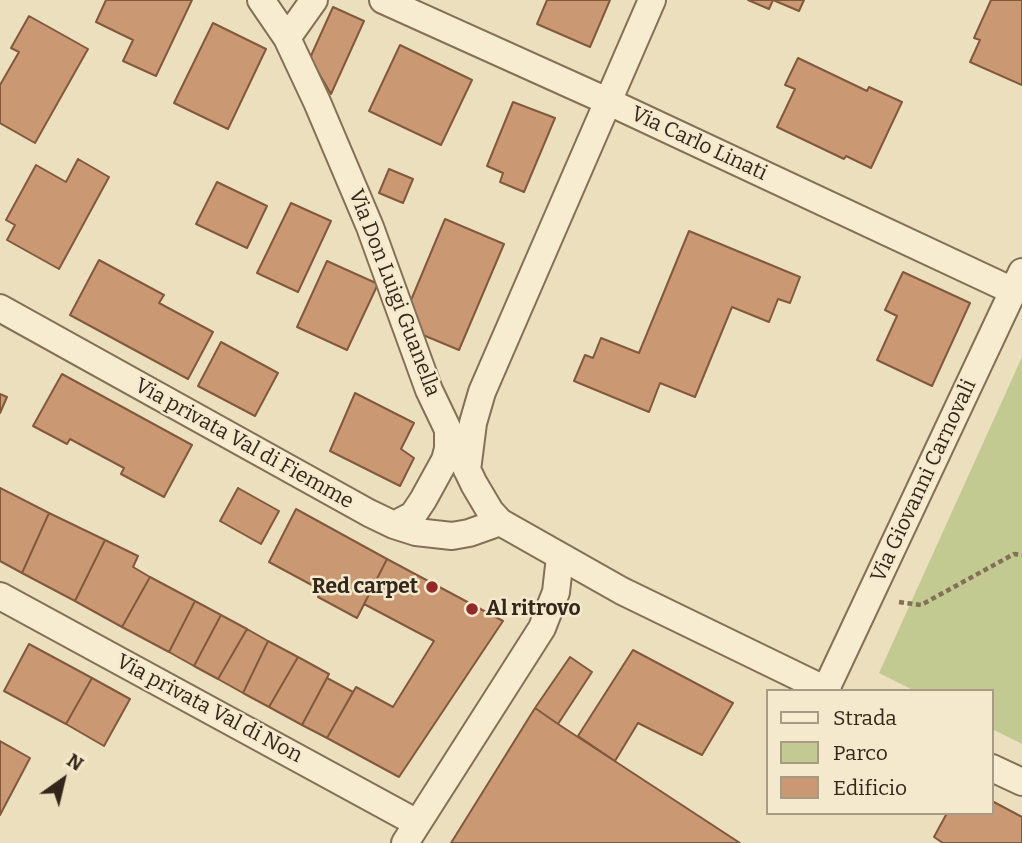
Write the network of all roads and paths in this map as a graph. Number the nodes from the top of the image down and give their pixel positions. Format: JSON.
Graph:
{"nodes":[{"id":1,"x":261,"y":0,"type":"edge"},
{"id":2,"x":314,"y":0,"type":"edge"},
{"id":3,"x":652,"y":0,"type":"edge"},
{"id":4,"x":391,"y":2,"type":"edge"},
{"id":5,"x":288,"y":38,"type":"junction"},
{"id":6,"x":607,"y":101,"type":"junction"},
{"id":7,"x":1017,"y":282,"type":"edge"},
{"id":8,"x":0,"y":308,"type":"edge"},
{"id":9,"x":429,"y":390,"type":"junction"},
{"id":10,"x":482,"y":393,"type":"junction"},
{"id":11,"x":448,"y":432,"type":"junction"},
{"id":12,"x":467,"y":470,"type":"junction"},
{"id":13,"x":499,"y":522,"type":"junction"},
{"id":14,"x":394,"y":524,"type":"junction"},
{"id":15,"x":1022,"y":555,"type":"edge"},
{"id":16,"x":560,"y":557,"type":"junction"},
{"id":17,"x":0,"y":596,"type":"edge"},
{"id":18,"x":898,"y":602,"type":"dead end"},
{"id":19,"x":825,"y":689,"type":"edge"},
{"id":20,"x":827,"y":689,"type":"edge"},
{"id":21,"x":994,"y":769,"type":"edge"},
{"id":22,"x":1022,"y":782,"type":"edge"},
{"id":23,"x":411,"y":833,"type":"edge"}],
"edges":[{"from":1,"to":5,"type":"street","name":"Via Don Luigi Guanella"},
{"from":2,"to":5,"type":"street"},
{"from":3,"to":6,"type":"street"},
{"from":4,"to":6,"type":"street","name":"Via Carlo Linati"},
{"from":5,"to":9,"type":"street","name":"Via Don Luigi Guanella"},
{"from":6,"to":7,"type":"street","name":"Via Carlo Linati"},
{"from":6,"to":10,"type":"street"},
{"from":7,"to":20,"type":"street","name":"Via Giovanni Carnovali"},
{"from":8,"to":14,"type":"street","name":"Via privata Val di Fiemme"},
{"from":9,"to":10,"type":"street"},
{"from":9,"to":11,"type":"street","name":"Via Don Luigi Guanella"},
{"from":10,"to":12,"type":"street"},
{"from":11,"to":12,"type":"street","name":"Via Don Luigi Guanella"},
{"from":11,"to":14,"type":"street"},
{"from":12,"to":13,"type":"street","name":"Via Don Luigi Guanella"},
{"from":13,"to":14,"type":"street","name":"Via privata Val di Fiemme"},
{"from":13,"to":16,"type":"street","name":"Via Don Luigi Guanella"},
{"from":15,"to":18,"type":"path"},
{"from":16,"to":19,"type":"street","name":"Via Don Luigi Guanella"},
{"from":16,"to":23,"type":"street"},
{"from":17,"to":23,"type":"street","name":"Via privata Val di Non"},
{"from":21,"to":22,"type":"street"}]}
